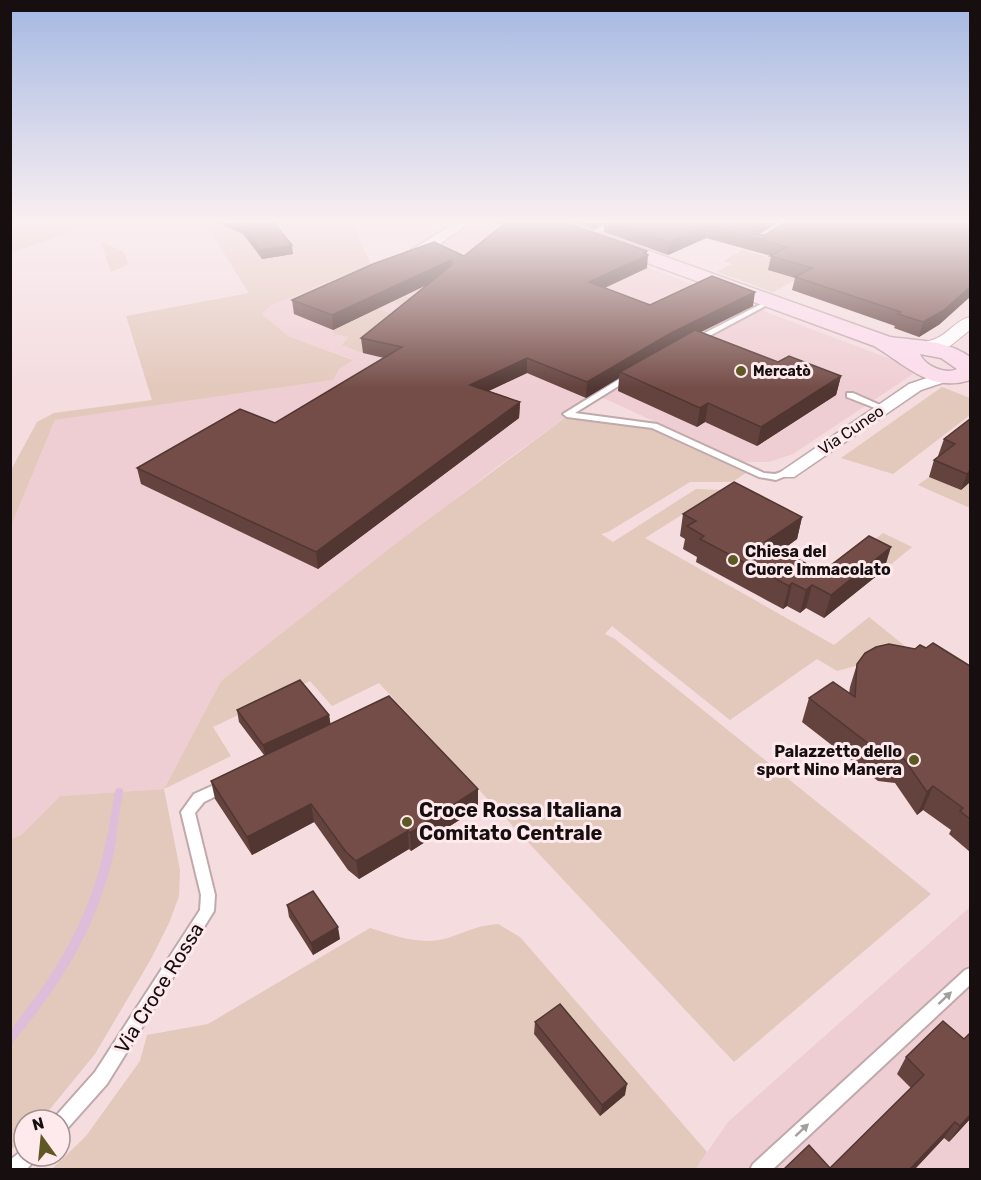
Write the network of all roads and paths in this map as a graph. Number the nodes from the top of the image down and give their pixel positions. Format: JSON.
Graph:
{"nodes":[{"id":1,"x":707,"y":278,"type":"edge"},
{"id":2,"x":771,"y":301,"type":"junction"},
{"id":3,"x":970,"y":322,"type":"edge"},
{"id":4,"x":683,"y":346,"type":"edge"},
{"id":5,"x":918,"y":362,"type":"junction"},
{"id":6,"x":960,"y":365,"type":"edge"},
{"id":7,"x":634,"y":374,"type":"edge"},
{"id":8,"x":849,"y":395,"type":"dead end"},
{"id":9,"x":883,"y":408,"type":"junction"},
{"id":10,"x":788,"y":473,"type":"joint"},
{"id":11,"x":240,"y":778,"type":"edge"},
{"id":12,"x":970,"y":975,"type":"edge"},
{"id":13,"x":72,"y":1111,"type":"edge"},
{"id":14,"x":759,"y":1170,"type":"edge"}],
"edges":[{"from":1,"to":2,"type":"main road"},
{"from":2,"to":4,"type":"lane"},
{"from":2,"to":5,"type":"main road"},
{"from":3,"to":6,"type":"street"},
{"from":5,"to":6,"type":"main road"},
{"from":5,"to":6,"type":"street"},
{"from":5,"to":9,"type":"street","name":"Via Cuneo"},
{"from":7,"to":10,"type":"lane"},
{"from":8,"to":9,"type":"lane"},
{"from":9,"to":10,"type":"street","name":"Via Cuneo"},
{"from":11,"to":13,"type":"lane","name":"Via Croce Rossa"},
{"from":14,"to":12,"type":"lane","one_way":true}]}
